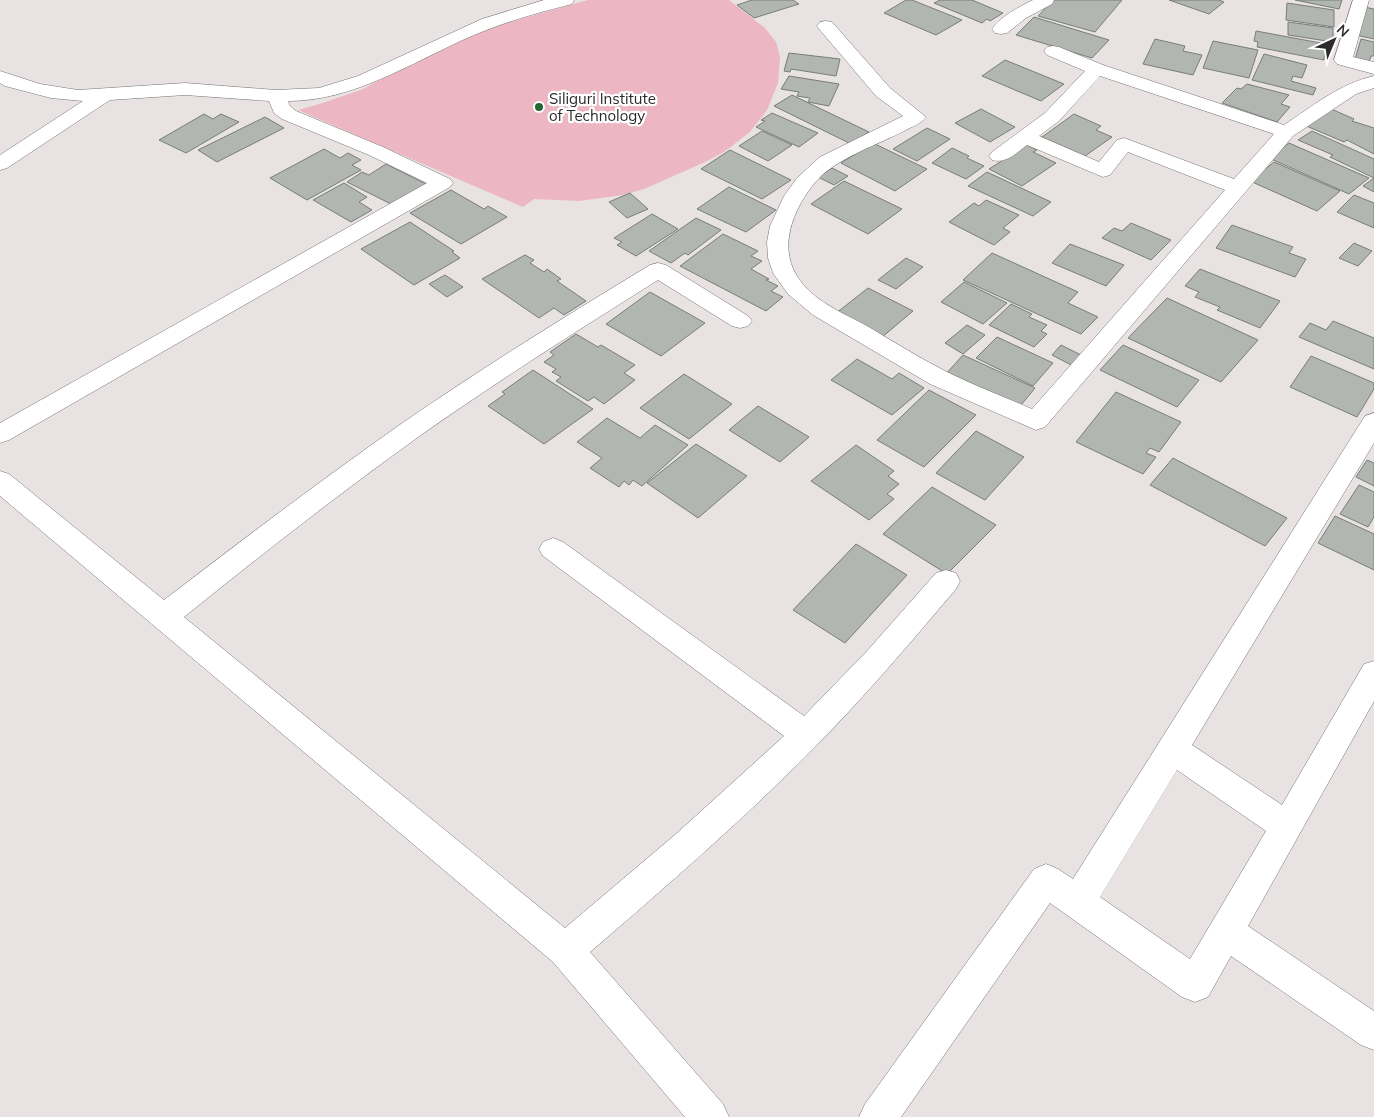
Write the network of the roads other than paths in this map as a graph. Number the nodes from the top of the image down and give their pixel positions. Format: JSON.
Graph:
{"nodes":[{"id":1,"x":566,"y":0,"type":"edge"},
{"id":2,"x":1046,"y":0,"type":"edge"},
{"id":3,"x":1361,"y":0,"type":"edge"},
{"id":4,"x":826,"y":26,"type":"dead end"},
{"id":5,"x":1001,"y":30,"type":"dead end"},
{"id":6,"x":1053,"y":51,"type":"dead end"},
{"id":7,"x":1097,"y":69,"type":"junction"},
{"id":8,"x":1374,"y":69,"type":"edge"},
{"id":9,"x":0,"y":77,"type":"edge"},
{"id":10,"x":1374,"y":82,"type":"edge"},
{"id":11,"x":104,"y":96,"type":"junction"},
{"id":12,"x":277,"y":97,"type":"junction"},
{"id":13,"x":1286,"y":132,"type":"junction"},
{"id":14,"x":1025,"y":137,"type":"junction"},
{"id":15,"x":999,"y":156,"type":"dead end"},
{"id":16,"x":0,"y":164,"type":"edge"},
{"id":17,"x":1238,"y":188,"type":"junction"},
{"id":18,"x":740,"y":322,"type":"dead end"},
{"id":19,"x":1374,"y":422,"type":"edge"},
{"id":20,"x":0,"y":434,"type":"edge"},
{"id":21,"x":0,"y":482,"type":"edge"},
{"id":22,"x":554,"y":549,"type":"dead end"},
{"id":23,"x":946,"y":581,"type":"dead end"},
{"id":24,"x":164,"y":616,"type":"junction"},
{"id":25,"x":1374,"y":673,"type":"edge"},
{"id":26,"x":806,"y":735,"type":"junction"},
{"id":27,"x":1172,"y":749,"type":"junction"},
{"id":28,"x":1287,"y":827,"type":"junction"},
{"id":29,"x":1078,"y":902,"type":"junction"},
{"id":30,"x":1226,"y":932,"type":"junction"},
{"id":31,"x":565,"y":950,"type":"junction"},
{"id":32,"x":1374,"y":1032,"type":"edge"},
{"id":33,"x":710,"y":1117,"type":"edge"},
{"id":34,"x":878,"y":1117,"type":"edge"}],
"edges":[{"from":1,"to":12,"type":"street"},
{"from":2,"to":5,"type":"street"},
{"from":3,"to":8,"type":"street"},
{"from":4,"to":17,"type":"street"},
{"from":6,"to":7,"type":"street"},
{"from":7,"to":13,"type":"street"},
{"from":7,"to":14,"type":"street"},
{"from":9,"to":11,"type":"street"},
{"from":10,"to":13,"type":"street"},
{"from":11,"to":12,"type":"street"},
{"from":11,"to":16,"type":"street"},
{"from":12,"to":20,"type":"street"},
{"from":13,"to":17,"type":"street"},
{"from":14,"to":15,"type":"street"},
{"from":14,"to":17,"type":"street"},
{"from":18,"to":24,"type":"street"},
{"from":19,"to":27,"type":"street"},
{"from":21,"to":24,"type":"street"},
{"from":22,"to":26,"type":"street"},
{"from":23,"to":26,"type":"street"},
{"from":24,"to":31,"type":"street"},
{"from":25,"to":28,"type":"street"},
{"from":26,"to":31,"type":"street"},
{"from":27,"to":28,"type":"street"},
{"from":27,"to":29,"type":"street"},
{"from":28,"to":30,"type":"street"},
{"from":29,"to":30,"type":"street"},
{"from":29,"to":34,"type":"street"},
{"from":30,"to":32,"type":"street"},
{"from":31,"to":33,"type":"street"}]}
